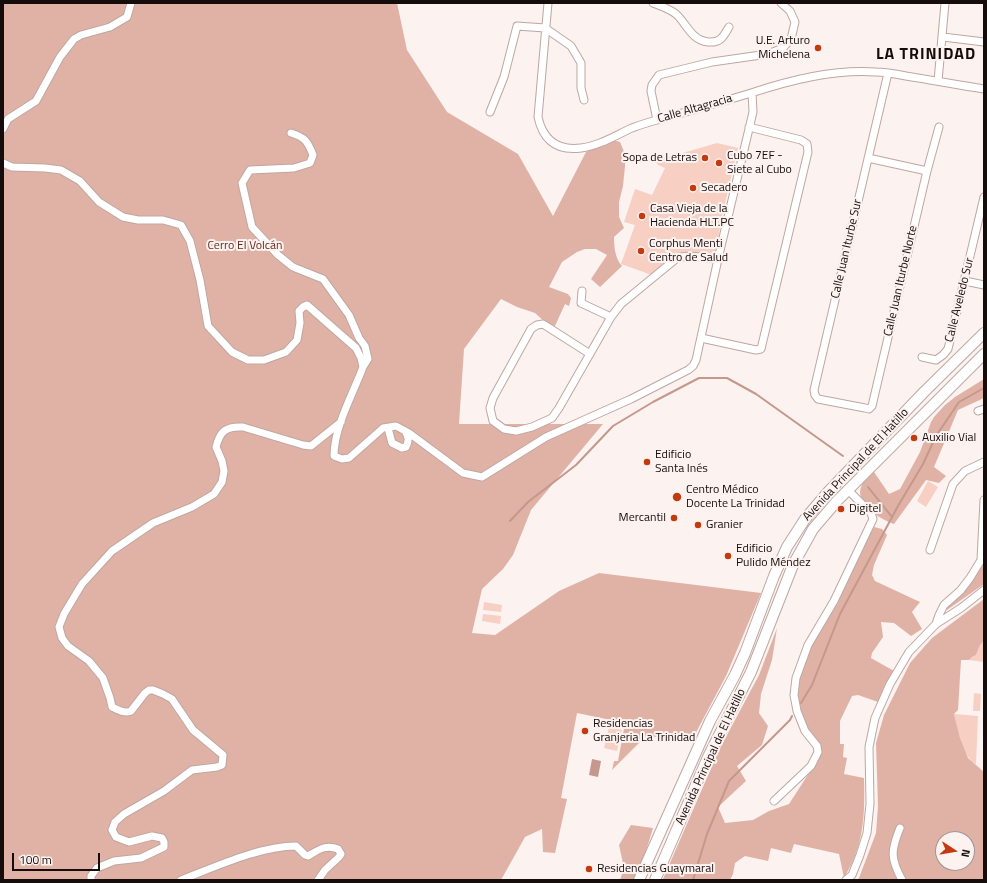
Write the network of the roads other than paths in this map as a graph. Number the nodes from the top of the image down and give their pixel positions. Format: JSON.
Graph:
{"nodes":[{"id":1,"x":131,"y":3,"type":"edge"},
{"id":2,"x":548,"y":3,"type":"edge"},
{"id":3,"x":654,"y":3,"type":"edge"},
{"id":4,"x":781,"y":3,"type":"edge"},
{"id":5,"x":945,"y":3,"type":"edge"},
{"id":6,"x":729,"y":27,"type":"dead end"},
{"id":7,"x":545,"y":28,"type":"junction"},
{"id":8,"x":943,"y":37,"type":"junction"},
{"id":9,"x":984,"y":42,"type":"edge"},
{"id":10,"x":888,"y":73,"type":"junction"},
{"id":11,"x":938,"y":81,"type":"junction"},
{"id":12,"x":984,"y":89,"type":"edge"},
{"id":13,"x":752,"y":93,"type":"junction"},
{"id":14,"x":584,"y":100,"type":"dead end"},
{"id":15,"x":490,"y":112,"type":"dead end"},
{"id":16,"x":657,"y":120,"type":"junction"},
{"id":17,"x":749,"y":127,"type":"junction"},
{"id":18,"x":938,"y":127,"type":"dead end"},
{"id":19,"x":3,"y":129,"type":"edge"},
{"id":20,"x":291,"y":133,"type":"dead end"},
{"id":21,"x":868,"y":158,"type":"junction"},
{"id":22,"x":3,"y":163,"type":"edge"},
{"id":23,"x":927,"y":170,"type":"junction"},
{"id":24,"x":984,"y":197,"type":"edge"},
{"id":25,"x":718,"y":259,"type":"junction"},
{"id":26,"x":964,"y":281,"type":"junction"},
{"id":27,"x":984,"y":285,"type":"edge"},
{"id":28,"x":582,"y":291,"type":"dead end"},
{"id":29,"x":611,"y":317,"type":"junction"},
{"id":30,"x":984,"y":334,"type":"edge"},
{"id":31,"x":701,"y":338,"type":"junction"},
{"id":32,"x":590,"y":354,"type":"junction"},
{"id":33,"x":984,"y":354,"type":"edge"},
{"id":34,"x":922,"y":357,"type":"dead end"},
{"id":35,"x":363,"y":367,"type":"junction"},
{"id":36,"x":845,"y":404,"type":"joint"},
{"id":37,"x":341,"y":422,"type":"junction"},
{"id":38,"x":388,"y":428,"type":"junction"},
{"id":39,"x":405,"y":431,"type":"junction"},
{"id":40,"x":984,"y":462,"type":"edge"},
{"id":41,"x":848,"y":491,"type":"junction"},
{"id":42,"x":984,"y":500,"type":"edge"},
{"id":43,"x":930,"y":550,"type":"dead end"},
{"id":44,"x":984,"y":590,"type":"edge"},
{"id":45,"x":936,"y":624,"type":"junction"},
{"id":46,"x":774,"y":801,"type":"dead end"},
{"id":47,"x":900,"y":828,"type":"dead end"},
{"id":48,"x":91,"y":880,"type":"edge"},
{"id":49,"x":181,"y":880,"type":"edge"},
{"id":50,"x":318,"y":880,"type":"edge"},
{"id":51,"x":639,"y":880,"type":"edge"},
{"id":52,"x":655,"y":880,"type":"edge"},
{"id":53,"x":846,"y":880,"type":"edge"},
{"id":54,"x":902,"y":880,"type":"edge"}],
"edges":[{"from":1,"to":19,"type":"street"},
{"from":2,"to":7,"type":"street","name":"Calle Altagracia"},
{"from":3,"to":6,"type":"street"},
{"from":4,"to":16,"type":"street"},
{"from":5,"to":8,"type":"street"},
{"from":7,"to":14,"type":"street"},
{"from":7,"to":15,"type":"street"},
{"from":7,"to":16,"type":"street","name":"Calle Altagracia"},
{"from":8,"to":9,"type":"street"},
{"from":8,"to":11,"type":"street"},
{"from":10,"to":11,"type":"street","name":"Calle Altagracia"},
{"from":10,"to":13,"type":"street","name":"Calle Altagracia"},
{"from":10,"to":21,"type":"street","name":"Calle Juan Iturbe Sur"},
{"from":11,"to":12,"type":"street","name":"Calle Altagracia"},
{"from":13,"to":16,"type":"street","name":"Calle Altagracia"},
{"from":13,"to":17,"type":"street"},
{"from":17,"to":25,"type":"street"},
{"from":17,"to":31,"type":"street"},
{"from":18,"to":23,"type":"street","name":"Calle Juan Iturbe Norte"},
{"from":20,"to":35,"type":"street"},
{"from":21,"to":23,"type":"street"},
{"from":21,"to":36,"type":"street","name":"Calle Juan Iturbe Sur"},
{"from":22,"to":35,"type":"street"},
{"from":23,"to":36,"type":"street","name":"Calle Juan Iturbe Norte"},
{"from":24,"to":26,"type":"street","name":"Calle Aveledo Sur"},
{"from":25,"to":29,"type":"street"},
{"from":25,"to":31,"type":"street"},
{"from":26,"to":27,"type":"street"},
{"from":26,"to":34,"type":"street","name":"Calle Aveledo Sur"},
{"from":28,"to":29,"type":"street"},
{"from":29,"to":32,"type":"street"},
{"from":30,"to":51,"type":"main road","name":"Avenida Principal de El Hatillo"},
{"from":31,"to":39,"type":"street"},
{"from":32,"to":32,"type":"street"},
{"from":33,"to":41,"type":"main road","name":"Avenida Principal de El Hatillo"},
{"from":35,"to":37,"type":"street"},
{"from":37,"to":38,"type":"street"},
{"from":37,"to":48,"type":"street"},
{"from":38,"to":39,"type":"street"},
{"from":38,"to":39,"type":"street"},
{"from":40,"to":43,"type":"street"},
{"from":41,"to":46,"type":"street"},
{"from":41,"to":52,"type":"main road","name":"Avenida Principal de El Hatillo"},
{"from":42,"to":45,"type":"street"},
{"from":44,"to":45,"type":"street"},
{"from":45,"to":53,"type":"street"},
{"from":47,"to":54,"type":"street"},
{"from":49,"to":50,"type":"street"}]}
